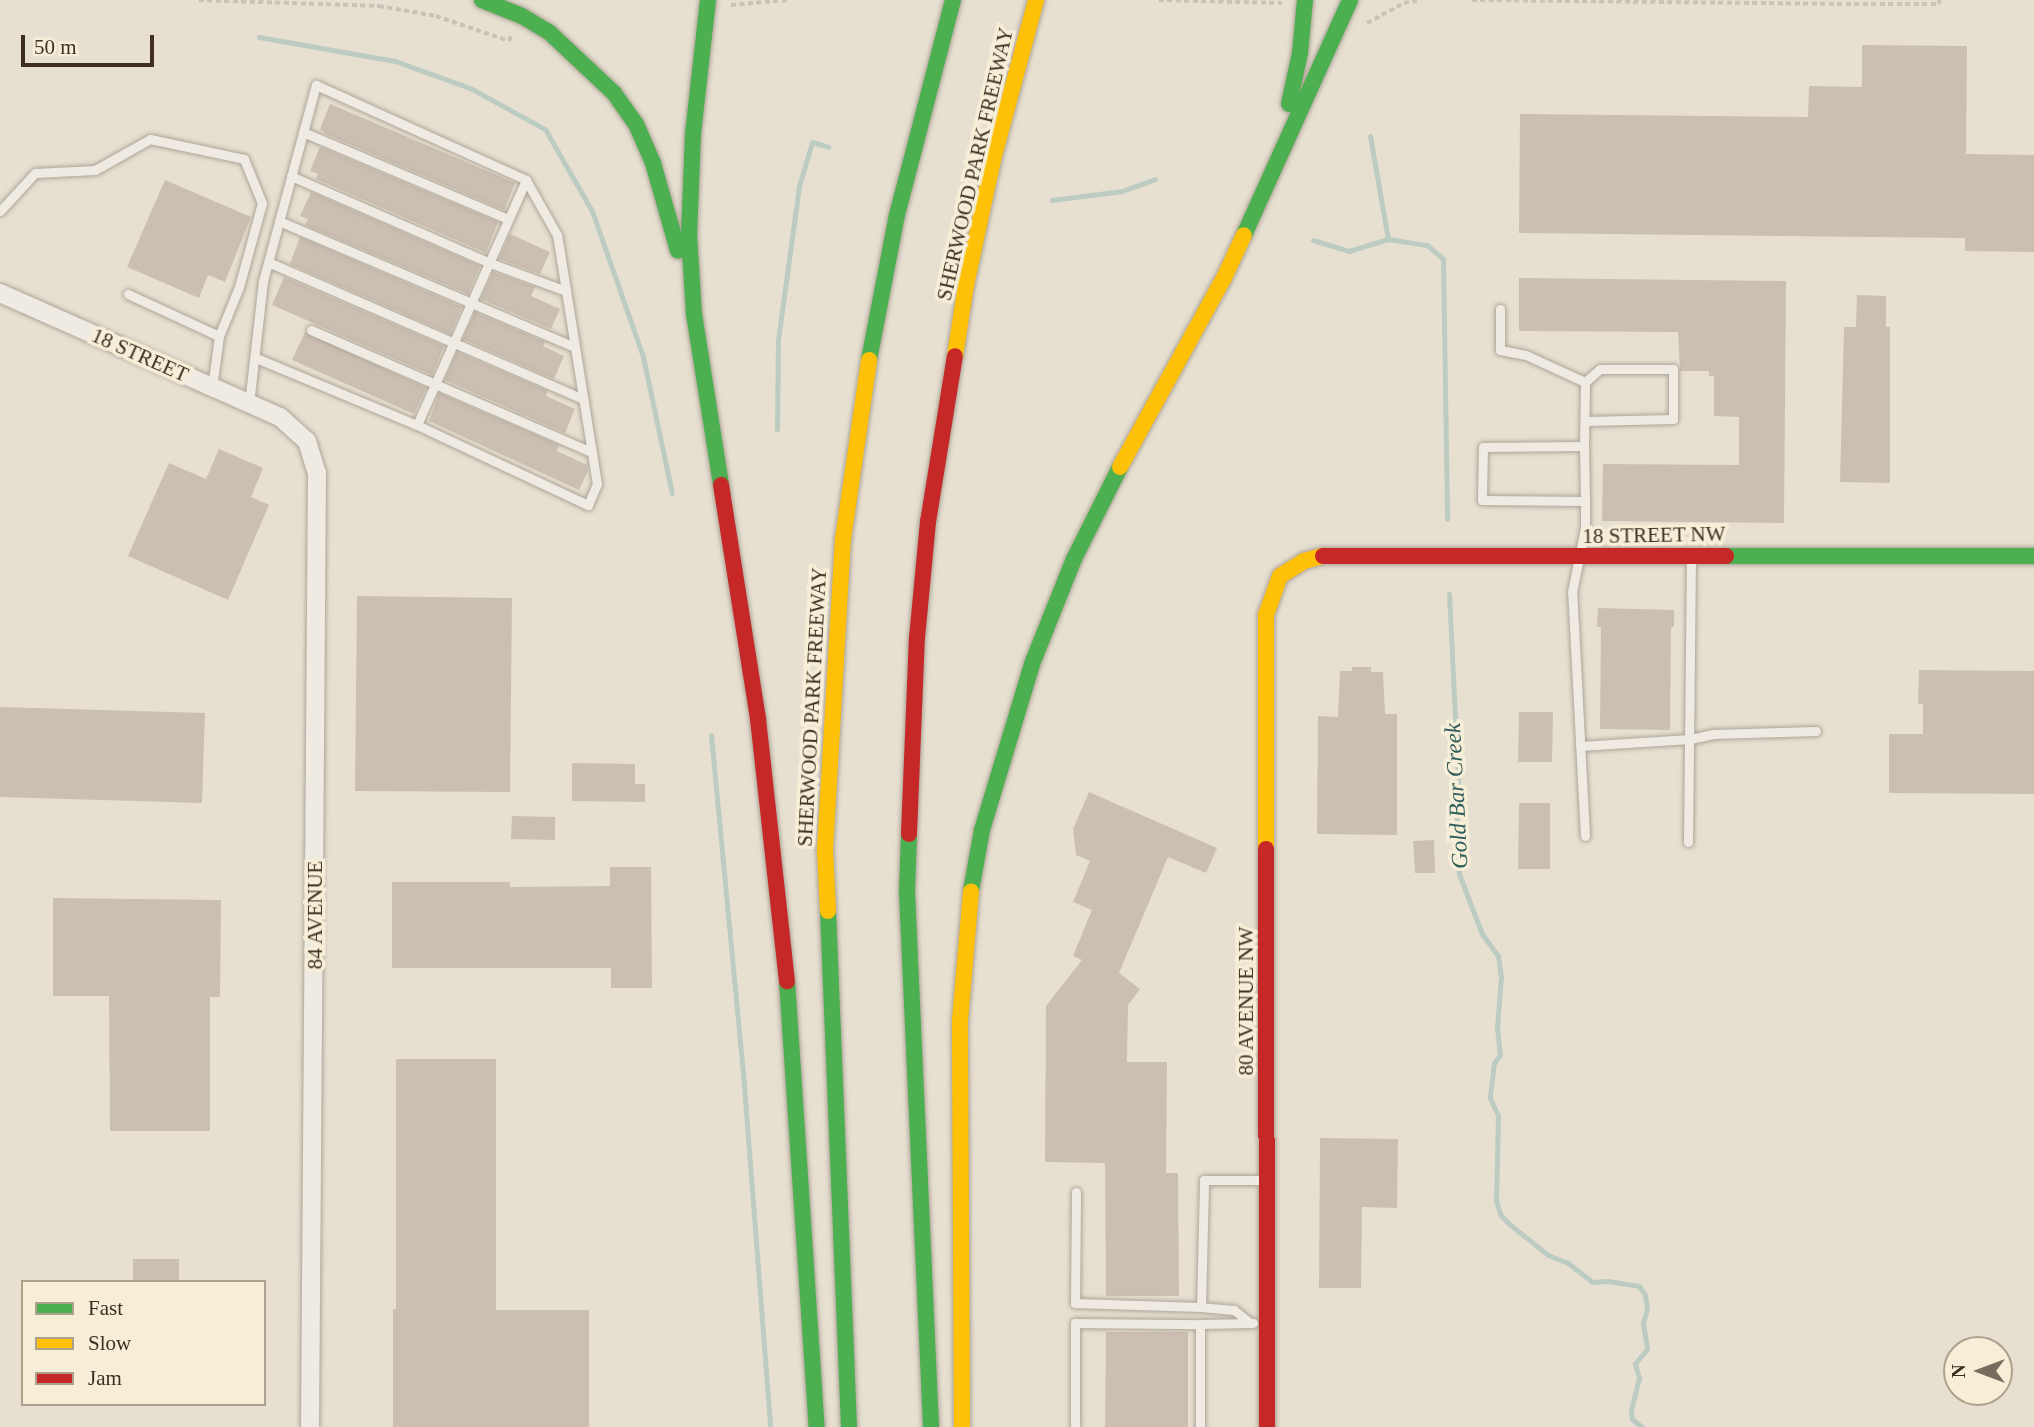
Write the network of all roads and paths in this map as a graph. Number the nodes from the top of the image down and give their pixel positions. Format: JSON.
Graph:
{"nodes":[{"id":1,"x":199,"y":0,"type":"edge"},
{"id":2,"x":482,"y":0,"type":"edge"},
{"id":3,"x":788,"y":0,"type":"edge"},
{"id":4,"x":953,"y":0,"type":"edge"},
{"id":5,"x":1036,"y":0,"type":"edge"},
{"id":6,"x":1305,"y":0,"type":"edge"},
{"id":7,"x":1350,"y":0,"type":"edge"},
{"id":8,"x":1472,"y":0,"type":"edge"},
{"id":9,"x":1939,"y":0,"type":"edge"},
{"id":10,"x":708,"y":1,"type":"edge"},
{"id":11,"x":522,"y":16,"type":"junction"},
{"id":12,"x":303,"y":132,"type":"junction"},
{"id":13,"x":1274,"y":166,"type":"junction"},
{"id":14,"x":291,"y":176,"type":"junction"},
{"id":15,"x":526,"y":180,"type":"junction"},
{"id":16,"x":0,"y":211,"type":"edge"},
{"id":17,"x":508,"y":219,"type":"junction"},
{"id":18,"x":279,"y":221,"type":"junction"},
{"id":19,"x":268,"y":262,"type":"junction"},
{"id":20,"x":490,"y":263,"type":"junction"},
{"id":21,"x":566,"y":291,"type":"junction"},
{"id":22,"x":0,"y":293,"type":"edge"},
{"id":23,"x":128,"y":294,"type":"dead end"},
{"id":24,"x":471,"y":304,"type":"junction"},
{"id":25,"x":1500,"y":309,"type":"dead end"},
{"id":26,"x":694,"y":314,"type":"junction"},
{"id":27,"x":311,"y":330,"type":"dead end"},
{"id":28,"x":219,"y":336,"type":"junction"},
{"id":29,"x":455,"y":342,"type":"junction"},
{"id":30,"x":574,"y":347,"type":"junction"},
{"id":31,"x":256,"y":358,"type":"junction"},
{"id":32,"x":1586,"y":382,"type":"junction"},
{"id":33,"x":436,"y":383,"type":"junction"},
{"id":34,"x":212,"y":387,"type":"junction"},
{"id":35,"x":583,"y":399,"type":"junction"},
{"id":36,"x":249,"y":404,"type":"junction"},
{"id":37,"x":280,"y":418,"type":"joint"},
{"id":38,"x":1585,"y":421,"type":"junction"},
{"id":39,"x":418,"y":425,"type":"junction"},
{"id":40,"x":1584,"y":446,"type":"junction"},
{"id":41,"x":592,"y":452,"type":"junction"},
{"id":42,"x":1586,"y":501,"type":"junction"},
{"id":43,"x":1691,"y":556,"type":"junction"},
{"id":44,"x":2034,"y":556,"type":"edge"},
{"id":45,"x":1578,"y":557,"type":"junction"},
{"id":46,"x":1280,"y":576,"type":"joint"},
{"id":47,"x":1816,"y":732,"type":"dead end"},
{"id":48,"x":1690,"y":738,"type":"junction"},
{"id":49,"x":1580,"y":746,"type":"junction"},
{"id":50,"x":1585,"y":836,"type":"dead end"},
{"id":51,"x":1688,"y":842,"type":"dead end"},
{"id":52,"x":1267,"y":1180,"type":"junction"},
{"id":53,"x":1076,"y":1192,"type":"dead end"},
{"id":54,"x":1201,"y":1307,"type":"junction"},
{"id":55,"x":1250,"y":1323,"type":"junction"},
{"id":56,"x":1200,"y":1324,"type":"junction"},
{"id":57,"x":1267,"y":1324,"type":"junction"},
{"id":58,"x":310,"y":1427,"type":"edge"},
{"id":59,"x":817,"y":1427,"type":"edge"},
{"id":60,"x":849,"y":1427,"type":"edge"},
{"id":61,"x":931,"y":1427,"type":"edge"},
{"id":62,"x":962,"y":1427,"type":"edge"},
{"id":63,"x":1075,"y":1427,"type":"edge"},
{"id":64,"x":1200,"y":1427,"type":"edge"},
{"id":65,"x":1268,"y":1427,"type":"edge"}],
"edges":[{"from":1,"to":11,"type":"path"},
{"from":2,"to":11,"type":"main road"},
{"from":3,"to":10,"type":"path"},
{"from":4,"to":60,"type":"main road","name":"SHERWOOD PARK FREEWAY"},
{"from":5,"to":61,"type":"main road","name":"SHERWOOD PARK FREEWAY"},
{"from":6,"to":13,"type":"main road"},
{"from":7,"to":13,"type":"main road"},
{"from":8,"to":9,"type":"path"},
{"from":10,"to":26,"type":"main road"},
{"from":11,"to":26,"type":"main road"},
{"from":12,"to":14,"type":"lane"},
{"from":12,"to":15,"type":"lane"},
{"from":12,"to":17,"type":"lane"},
{"from":13,"to":62,"type":"main road"},
{"from":14,"to":18,"type":"lane"},
{"from":14,"to":20,"type":"lane"},
{"from":15,"to":17,"type":"lane"},
{"from":15,"to":21,"type":"lane"},
{"from":16,"to":28,"type":"lane"},
{"from":17,"to":20,"type":"lane"},
{"from":18,"to":19,"type":"lane"},
{"from":18,"to":24,"type":"lane"},
{"from":19,"to":29,"type":"lane"},
{"from":19,"to":31,"type":"lane"},
{"from":20,"to":21,"type":"lane"},
{"from":20,"to":24,"type":"lane"},
{"from":21,"to":30,"type":"lane"},
{"from":22,"to":34,"type":"street","name":"18 STREET"},
{"from":23,"to":28,"type":"lane"},
{"from":24,"to":29,"type":"lane"},
{"from":24,"to":30,"type":"lane"},
{"from":25,"to":32,"type":"lane"},
{"from":26,"to":59,"type":"main road"},
{"from":27,"to":33,"type":"lane"},
{"from":28,"to":34,"type":"lane"},
{"from":29,"to":33,"type":"lane"},
{"from":29,"to":35,"type":"lane"},
{"from":30,"to":35,"type":"lane"},
{"from":31,"to":36,"type":"lane"},
{"from":31,"to":39,"type":"lane"},
{"from":32,"to":38,"type":"lane"},
{"from":32,"to":38,"type":"lane"},
{"from":33,"to":39,"type":"lane"},
{"from":33,"to":41,"type":"lane"},
{"from":34,"to":36,"type":"street","name":"18 STREET"},
{"from":35,"to":41,"type":"lane"},
{"from":36,"to":37,"type":"street","name":"18 STREET"},
{"from":37,"to":58,"type":"street","name":"84 AVENUE"},
{"from":38,"to":40,"type":"lane"},
{"from":39,"to":41,"type":"lane"},
{"from":40,"to":42,"type":"lane"},
{"from":40,"to":42,"type":"lane"},
{"from":42,"to":45,"type":"lane"},
{"from":43,"to":44,"type":"main road","name":"18 STREET NW"},
{"from":43,"to":45,"type":"main road","name":"18 STREET NW"},
{"from":43,"to":48,"type":"lane"},
{"from":45,"to":46,"type":"main road","name":"18 STREET NW"},
{"from":45,"to":49,"type":"lane"},
{"from":46,"to":52,"type":"main road","name":"80 AVENUE NW"},
{"from":47,"to":48,"type":"lane"},
{"from":48,"to":49,"type":"lane"},
{"from":48,"to":51,"type":"lane"},
{"from":49,"to":50,"type":"lane"},
{"from":52,"to":54,"type":"lane"},
{"from":52,"to":57,"type":"main road","name":"80 AVENUE NW"},
{"from":53,"to":54,"type":"lane"},
{"from":54,"to":55,"type":"lane"},
{"from":55,"to":56,"type":"lane"},
{"from":55,"to":57,"type":"lane"},
{"from":56,"to":63,"type":"lane"},
{"from":56,"to":64,"type":"lane"},
{"from":57,"to":65,"type":"main road","name":"80 AVENUE NW"}]}
